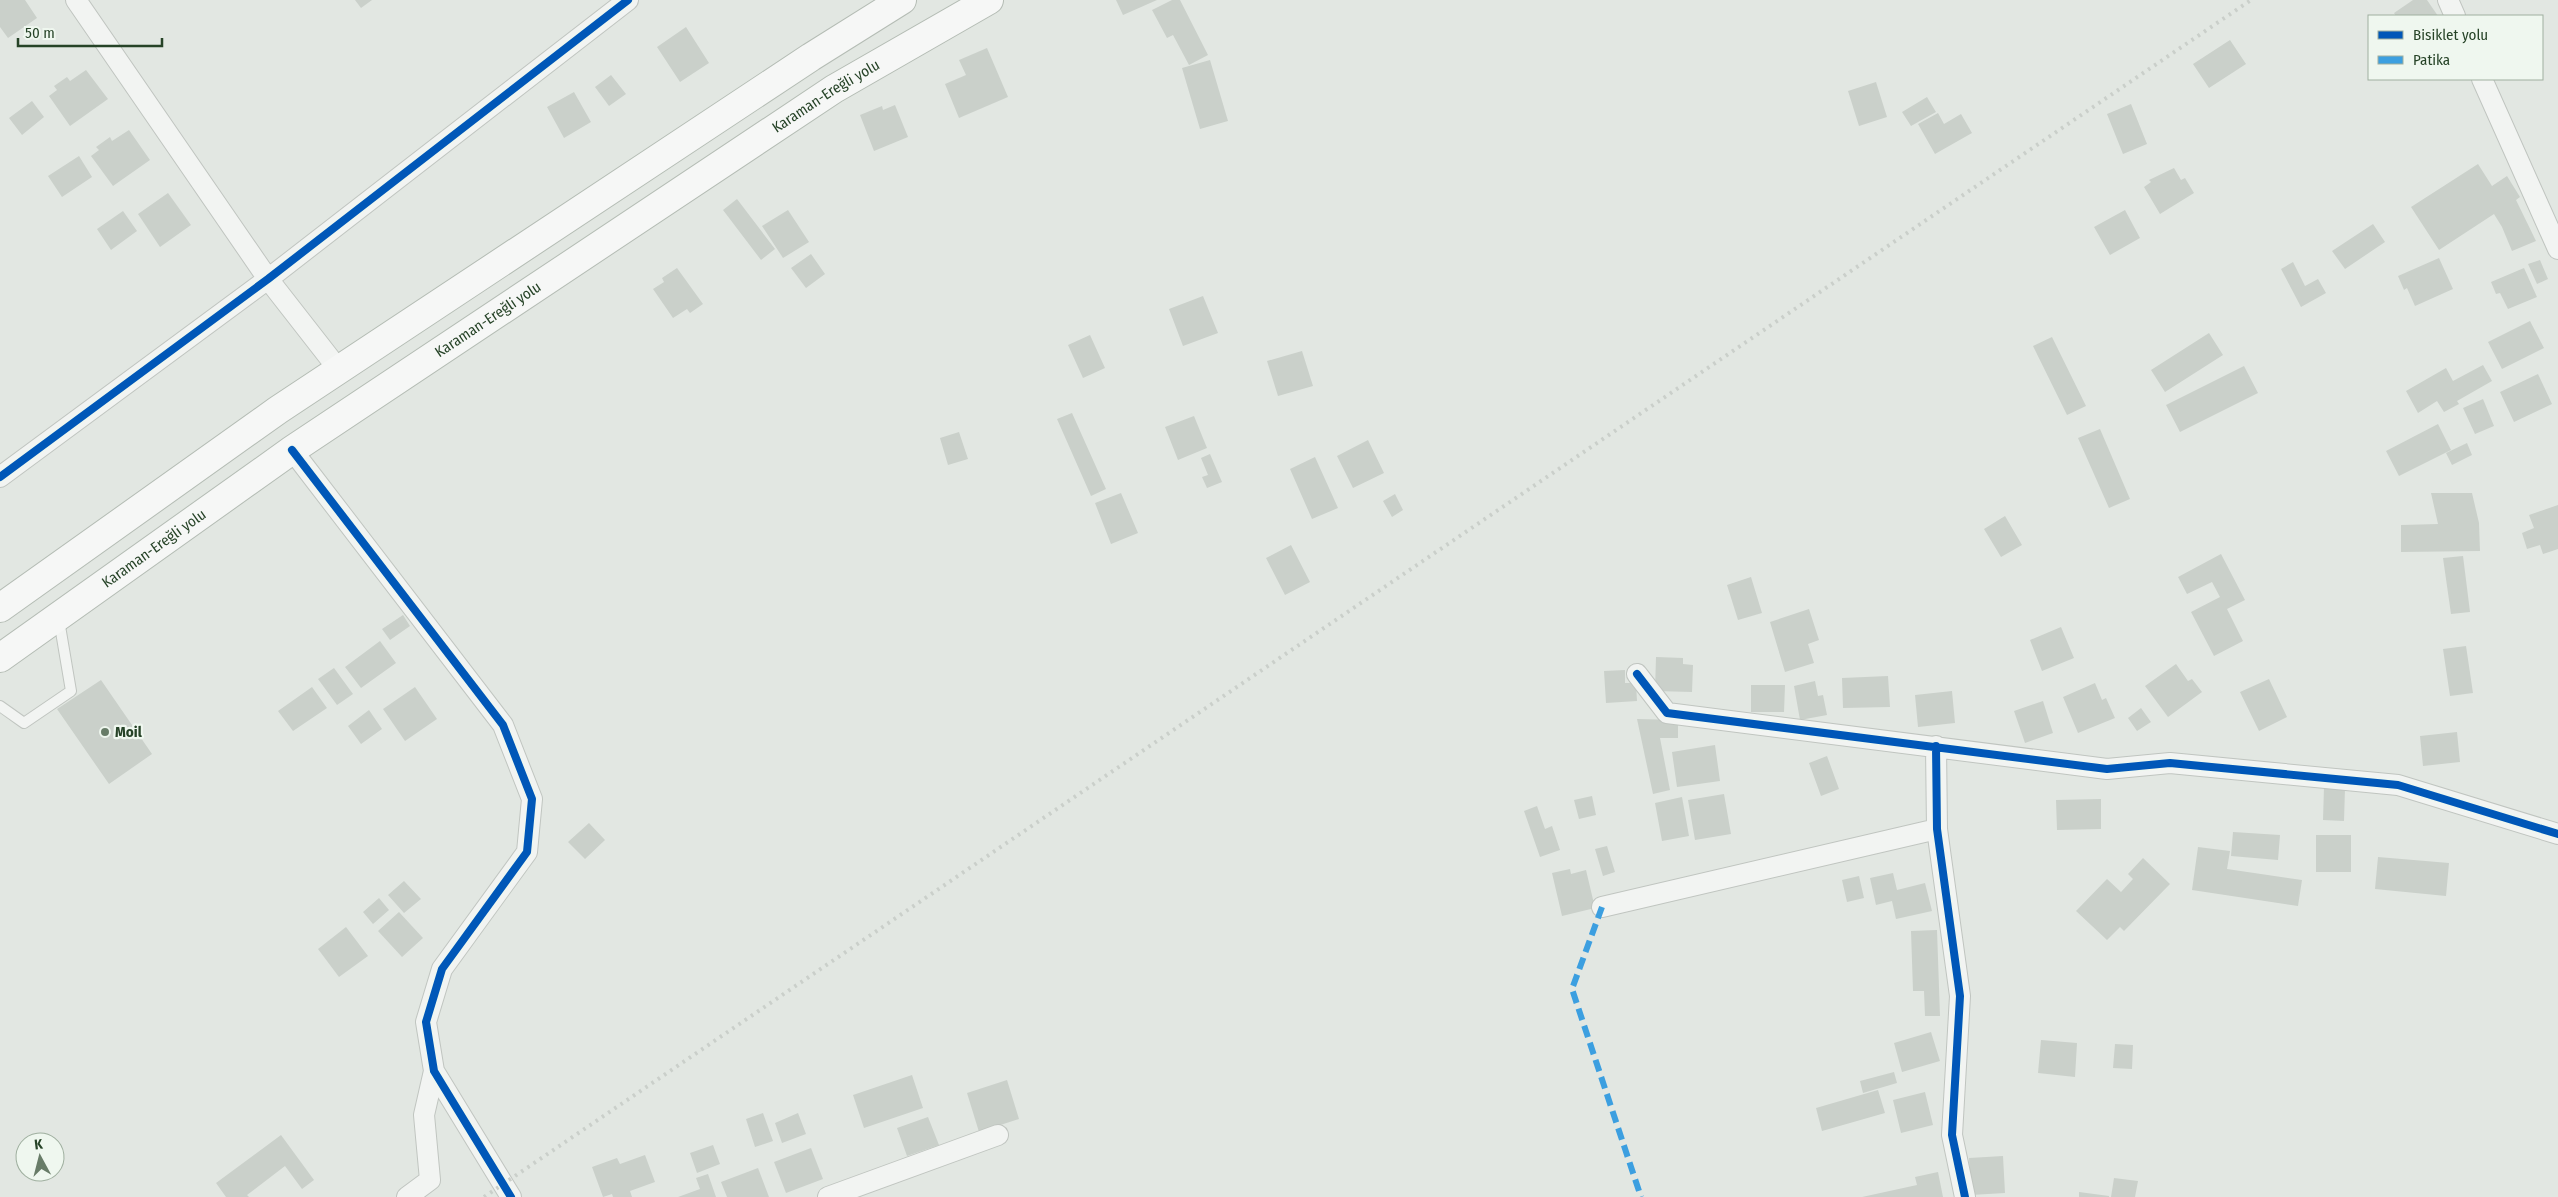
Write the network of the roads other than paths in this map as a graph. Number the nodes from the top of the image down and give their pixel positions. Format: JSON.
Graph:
{"nodes":[{"id":1,"x":76,"y":0,"type":"edge"},
{"id":2,"x":628,"y":0,"type":"edge"},
{"id":3,"x":902,"y":0,"type":"edge"},
{"id":4,"x":989,"y":0,"type":"edge"},
{"id":5,"x":2448,"y":0,"type":"edge"},
{"id":6,"x":2455,"y":15,"type":"edge"},
{"id":7,"x":2482,"y":80,"type":"edge"},
{"id":8,"x":2558,"y":249,"type":"edge"},
{"id":9,"x":268,"y":280,"type":"junction"},
{"id":10,"x":338,"y":370,"type":"junction"},
{"id":11,"x":292,"y":450,"type":"junction"},
{"id":12,"x":0,"y":477,"type":"edge"},
{"id":13,"x":0,"y":608,"type":"edge"},
{"id":14,"x":58,"y":617,"type":"junction"},
{"id":15,"x":0,"y":658,"type":"edge"},
{"id":16,"x":1637,"y":674,"type":"dead end"},
{"id":17,"x":0,"y":706,"type":"edge"},
{"id":18,"x":1936,"y":746,"type":"junction"},
{"id":19,"x":1937,"y":829,"type":"junction"},
{"id":20,"x":2558,"y":834,"type":"edge"},
{"id":21,"x":1602,"y":906,"type":"dead end"},
{"id":22,"x":434,"y":1072,"type":"junction"},
{"id":23,"x":998,"y":1135,"type":"dead end"},
{"id":24,"x":407,"y":1197,"type":"edge"},
{"id":25,"x":511,"y":1197,"type":"edge"},
{"id":26,"x":828,"y":1197,"type":"edge"},
{"id":27,"x":1965,"y":1197,"type":"edge"}],
"edges":[{"from":1,"to":9,"type":"street"},
{"from":2,"to":9,"type":"street"},
{"from":3,"to":10,"type":"highway"},
{"from":4,"to":11,"type":"highway","name":"Karaman-Ereğli yolu"},
{"from":5,"to":6,"type":"street"},
{"from":7,"to":8,"type":"street"},
{"from":9,"to":10,"type":"street"},
{"from":9,"to":12,"type":"street"},
{"from":10,"to":13,"type":"highway"},
{"from":11,"to":14,"type":"highway","name":"Karaman-Ereğli yolu"},
{"from":11,"to":22,"type":"street"},
{"from":14,"to":15,"type":"highway","name":"Karaman-Ereğli yolu"},
{"from":14,"to":17,"type":"lane"},
{"from":16,"to":18,"type":"street"},
{"from":18,"to":19,"type":"street"},
{"from":18,"to":20,"type":"street"},
{"from":19,"to":21,"type":"street"},
{"from":19,"to":27,"type":"street"},
{"from":22,"to":24,"type":"street"},
{"from":22,"to":25,"type":"street"},
{"from":23,"to":26,"type":"street"}]}
